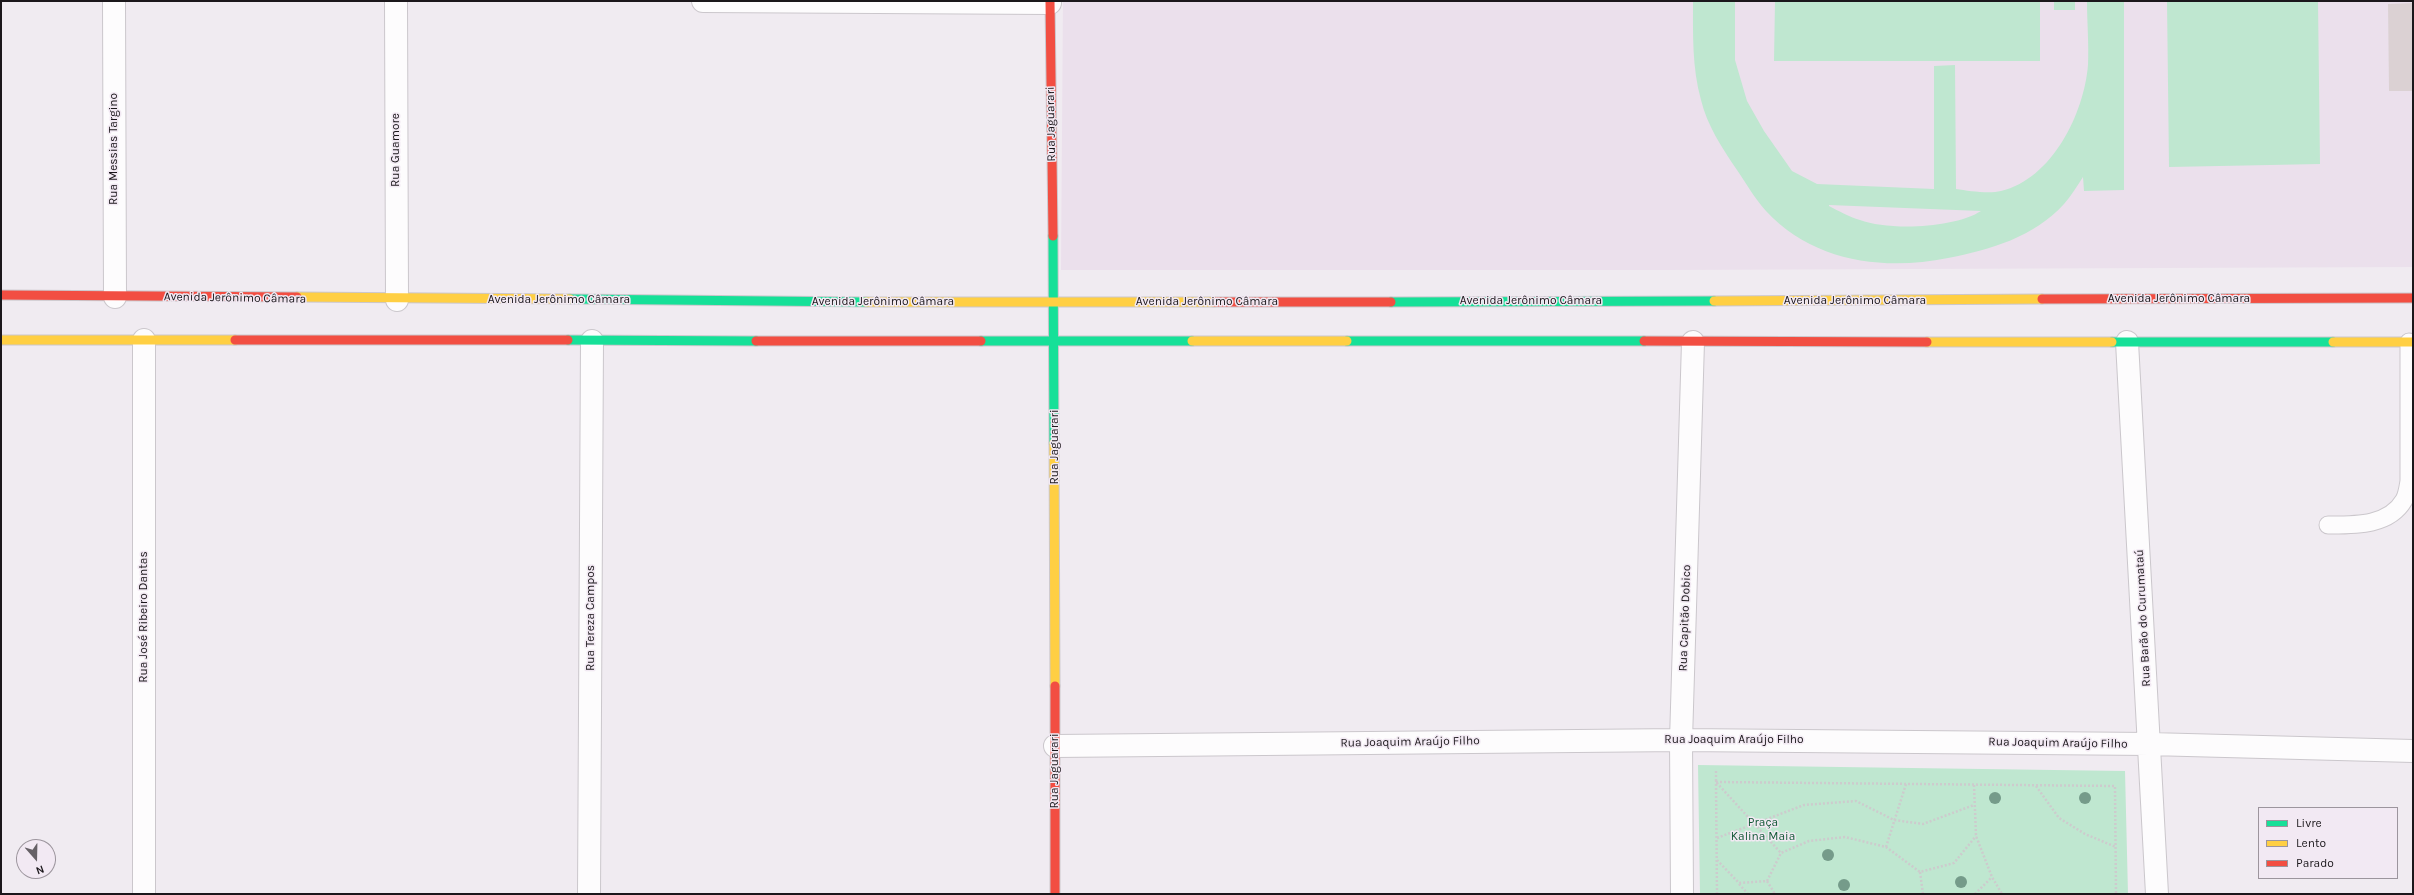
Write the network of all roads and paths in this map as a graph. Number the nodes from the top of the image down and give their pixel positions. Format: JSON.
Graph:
{"nodes":[{"id":1,"x":114,"y":1,"type":"edge"},
{"id":2,"x":396,"y":1,"type":"edge"},
{"id":3,"x":703,"y":1,"type":"edge"},
{"id":4,"x":1050,"y":2,"type":"edge"},
{"id":5,"x":1,"y":295,"type":"edge"},
{"id":6,"x":115,"y":297,"type":"junction"},
{"id":7,"x":2413,"y":298,"type":"edge"},
{"id":8,"x":396,"y":300,"type":"junction"},
{"id":9,"x":1053,"y":303,"type":"junction"},
{"id":10,"x":1,"y":340,"type":"edge"},
{"id":11,"x":144,"y":340,"type":"junction"},
{"id":12,"x":592,"y":341,"type":"junction"},
{"id":13,"x":1054,"y":341,"type":"junction"},
{"id":14,"x":1693,"y":342,"type":"junction"},
{"id":15,"x":2127,"y":342,"type":"junction"},
{"id":16,"x":2411,"y":342,"type":"edge"},
{"id":17,"x":2328,"y":525,"type":"dead end"},
{"id":18,"x":1681,"y":740,"type":"junction"},
{"id":19,"x":2150,"y":744,"type":"junction"},
{"id":20,"x":1055,"y":746,"type":"junction"},
{"id":21,"x":2413,"y":751,"type":"edge"},
{"id":22,"x":1716,"y":782,"type":"junction"},
{"id":23,"x":1906,"y":784,"type":"junction"},
{"id":24,"x":1974,"y":785,"type":"junction"},
{"id":25,"x":2036,"y":786,"type":"junction"},
{"id":26,"x":1974,"y":805,"type":"junction"},
{"id":27,"x":1894,"y":820,"type":"junction"},
{"id":28,"x":1755,"y":824,"type":"junction"},
{"id":29,"x":1976,"y":836,"type":"junction"},
{"id":30,"x":1717,"y":838,"type":"junction"},
{"id":31,"x":1886,"y":847,"type":"junction"},
{"id":32,"x":2116,"y":847,"type":"junction"},
{"id":33,"x":1781,"y":853,"type":"junction"},
{"id":34,"x":1716,"y":859,"type":"junction"},
{"id":35,"x":1920,"y":872,"type":"junction"},
{"id":36,"x":1992,"y":877,"type":"junction"},
{"id":37,"x":1767,"y":881,"type":"junction"},
{"id":38,"x":1739,"y":884,"type":"junction"},
{"id":39,"x":144,"y":894,"type":"edge"},
{"id":40,"x":589,"y":894,"type":"edge"},
{"id":41,"x":1056,"y":894,"type":"edge"},
{"id":42,"x":1682,"y":894,"type":"edge"},
{"id":43,"x":1717,"y":894,"type":"edge"},
{"id":44,"x":1748,"y":894,"type":"edge"},
{"id":45,"x":1775,"y":894,"type":"edge"},
{"id":46,"x":1923,"y":894,"type":"edge"},
{"id":47,"x":1975,"y":894,"type":"edge"},
{"id":48,"x":2002,"y":894,"type":"edge"},
{"id":49,"x":2116,"y":894,"type":"edge"},
{"id":50,"x":2157,"y":894,"type":"edge"}],
"edges":[{"from":1,"to":6,"type":"street","name":"Rua Messias Targino"},
{"from":2,"to":8,"type":"street","name":"Rua Guamore"},
{"from":3,"to":4,"type":"street"},
{"from":4,"to":9,"type":"main road","name":"Rua Jaguarari"},
{"from":5,"to":6,"type":"main road","name":"Avenida Jerônimo Câmara"},
{"from":6,"to":8,"type":"main road","name":"Avenida Jerônimo Câmara"},
{"from":7,"to":9,"type":"main road","name":"Avenida Jerônimo Câmara"},
{"from":8,"to":9,"type":"main road","name":"Avenida Jerônimo Câmara"},
{"from":9,"to":13,"type":"main road","name":"Rua Jaguarari"},
{"from":10,"to":11,"type":"main road"},
{"from":11,"to":12,"type":"main road"},
{"from":11,"to":39,"type":"street","name":"Rua José Ribeiro Dantas"},
{"from":12,"to":13,"type":"main road"},
{"from":12,"to":40,"type":"street","name":"Rua Tereza Campos"},
{"from":13,"to":14,"type":"main road"},
{"from":13,"to":20,"type":"main road","name":"Rua Jaguarari"},
{"from":14,"to":15,"type":"main road"},
{"from":14,"to":18,"type":"street","name":"Rua Capitão Dobico"},
{"from":15,"to":16,"type":"main road"},
{"from":15,"to":19,"type":"street","name":"Rua Barão do Curumataú"},
{"from":16,"to":17,"type":"lane"},
{"from":18,"to":19,"type":"street","name":"Rua Joaquim Araújo Filho"},
{"from":18,"to":20,"type":"street","name":"Rua Joaquim Araújo Filho"},
{"from":18,"to":42,"type":"street","name":"Rua Capitão Dobico"},
{"from":19,"to":21,"type":"street","name":"Rua Joaquim Araújo Filho"},
{"from":19,"to":50,"type":"street","name":"Rua Barão do Curumataú"},
{"from":20,"to":41,"type":"main road","name":"Rua Jaguarari"},
{"from":22,"to":23,"type":"path"},
{"from":22,"to":28,"type":"path"},
{"from":22,"to":30,"type":"path"},
{"from":23,"to":24,"type":"path"},
{"from":23,"to":27,"type":"path"},
{"from":24,"to":25,"type":"path"},
{"from":24,"to":26,"type":"path"},
{"from":25,"to":32,"type":"path"},
{"from":25,"to":32,"type":"path"},
{"from":26,"to":27,"type":"path"},
{"from":26,"to":29,"type":"path"},
{"from":27,"to":28,"type":"path"},
{"from":27,"to":31,"type":"path"},
{"from":28,"to":30,"type":"path"},
{"from":28,"to":33,"type":"path"},
{"from":29,"to":35,"type":"path"},
{"from":29,"to":36,"type":"path"},
{"from":30,"to":34,"type":"path"},
{"from":31,"to":33,"type":"path"},
{"from":31,"to":35,"type":"path"},
{"from":32,"to":49,"type":"path"},
{"from":33,"to":37,"type":"path"},
{"from":34,"to":38,"type":"path"},
{"from":34,"to":43,"type":"path"},
{"from":35,"to":46,"type":"path"},
{"from":36,"to":47,"type":"path"},
{"from":36,"to":48,"type":"path"},
{"from":37,"to":38,"type":"path"},
{"from":37,"to":45,"type":"path"},
{"from":38,"to":44,"type":"path"}]}
